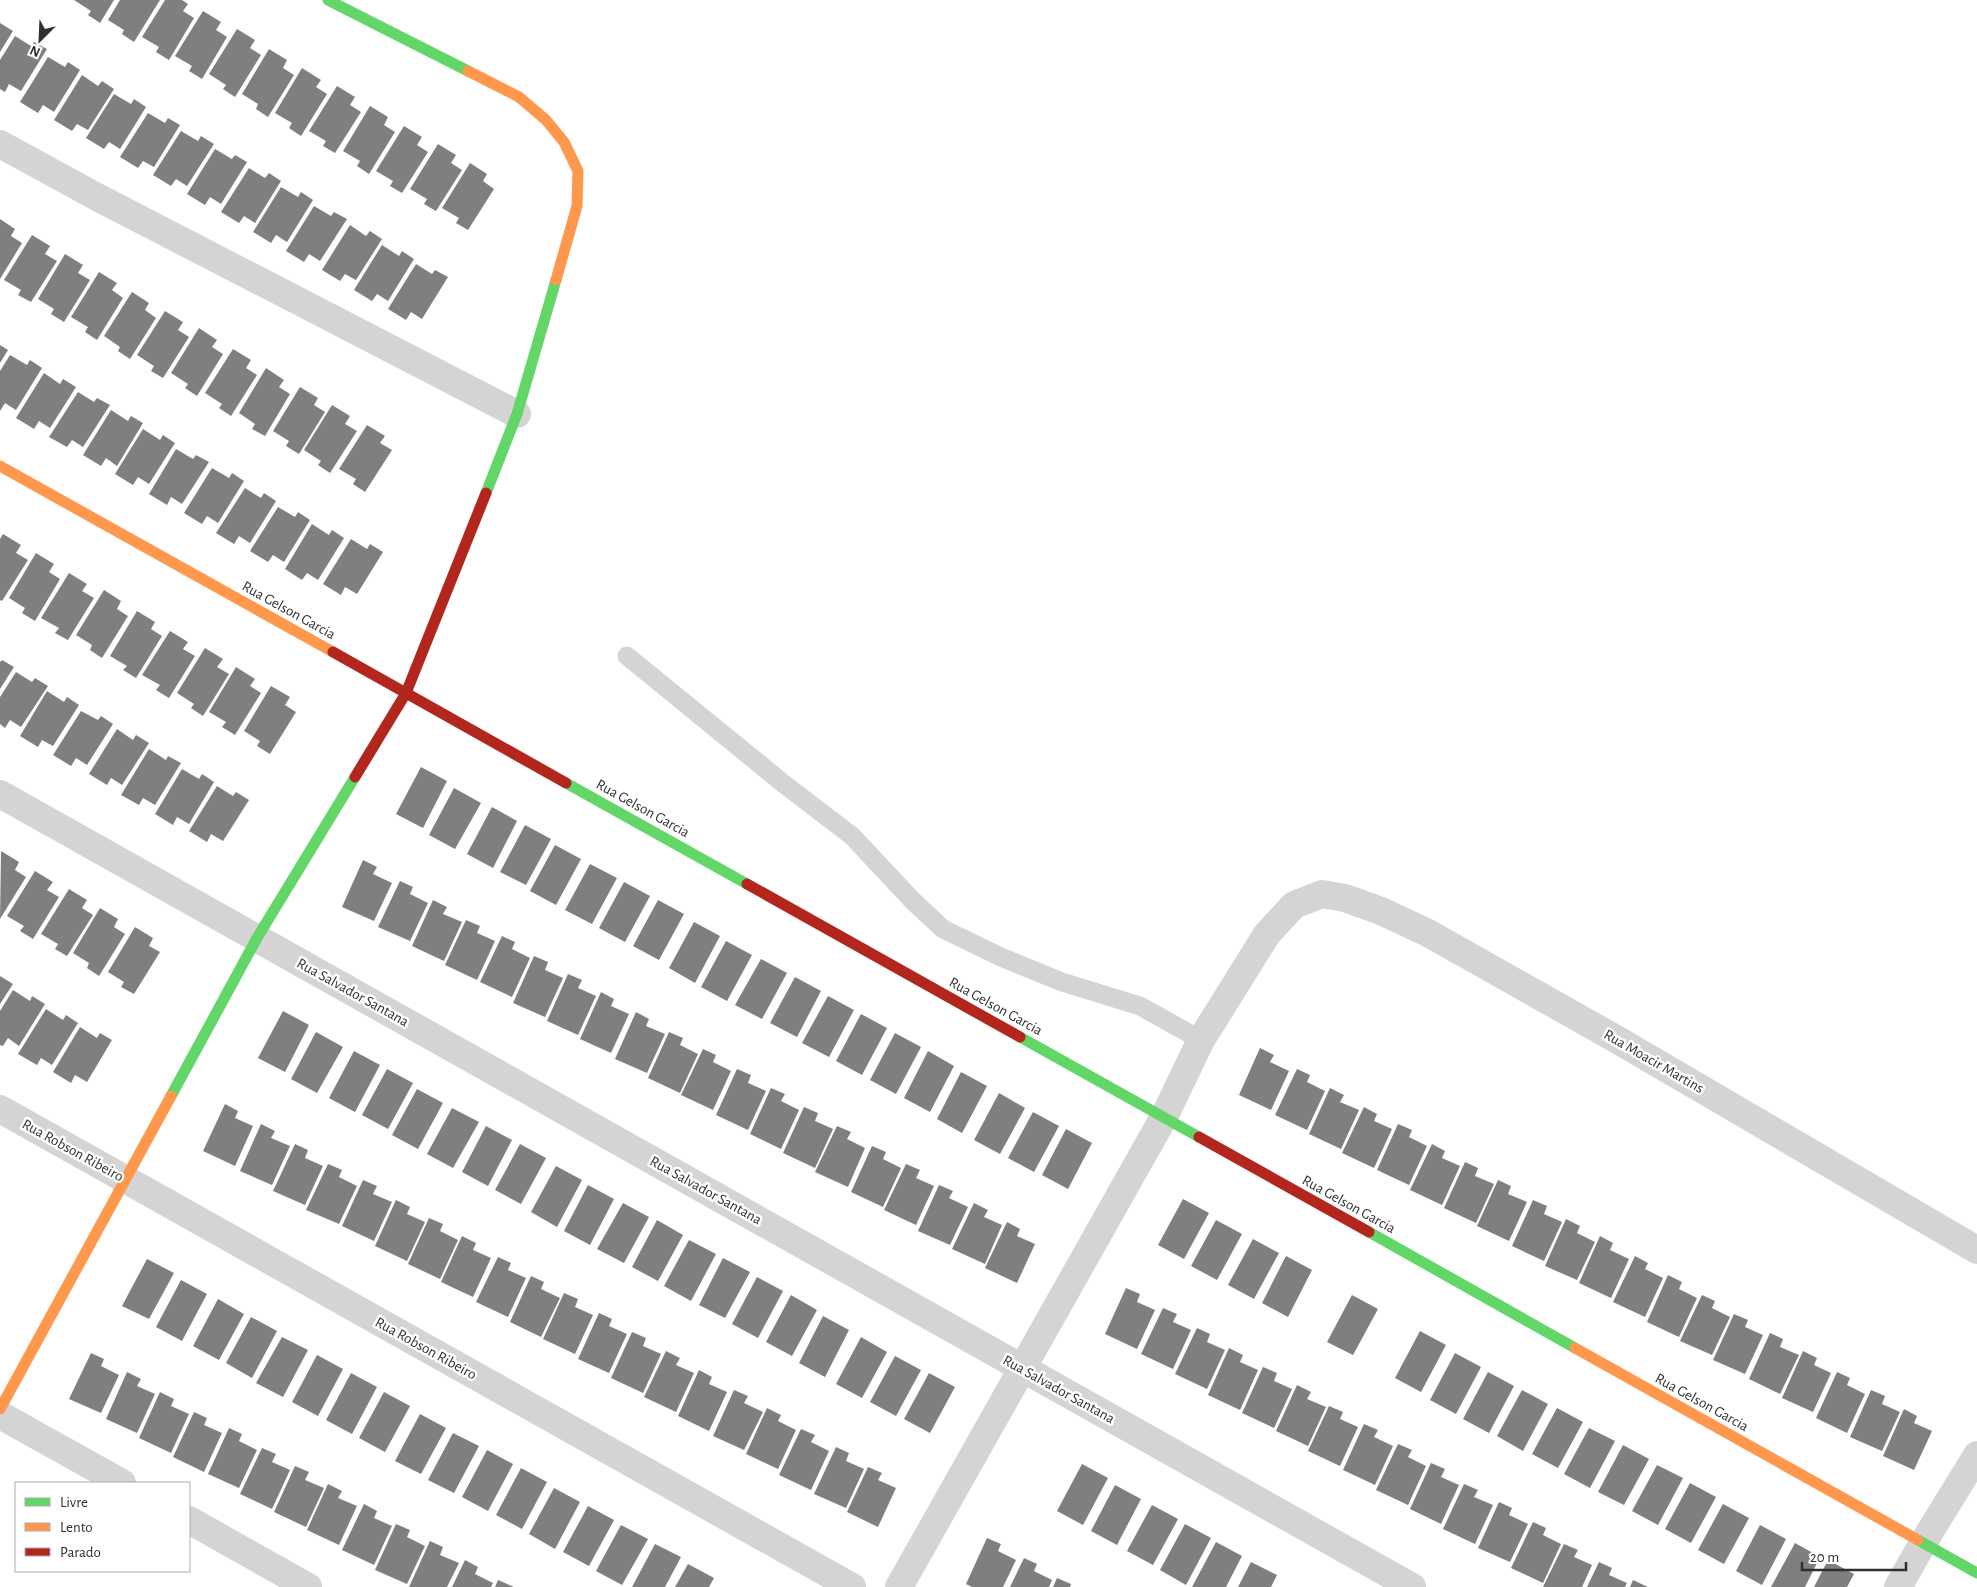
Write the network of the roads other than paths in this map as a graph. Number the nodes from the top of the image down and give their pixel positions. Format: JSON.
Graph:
{"nodes":[{"id":1,"x":328,"y":0,"type":"edge"},
{"id":2,"x":0,"y":144,"type":"edge"},
{"id":3,"x":517,"y":414,"type":"junction"},
{"id":4,"x":0,"y":466,"type":"edge"},
{"id":5,"x":627,"y":656,"type":"dead end"},
{"id":6,"x":406,"y":693,"type":"junction"},
{"id":7,"x":0,"y":794,"type":"edge"},
{"id":8,"x":257,"y":938,"type":"junction"},
{"id":9,"x":1201,"y":1040,"type":"junction"},
{"id":10,"x":0,"y":1110,"type":"edge"},
{"id":11,"x":1164,"y":1117,"type":"junction"},
{"id":12,"x":126,"y":1180,"type":"junction"},
{"id":13,"x":1977,"y":1250,"type":"edge"},
{"id":14,"x":1023,"y":1368,"type":"junction"},
{"id":15,"x":0,"y":1410,"type":"edge"},
{"id":16,"x":0,"y":1415,"type":"edge"},
{"id":17,"x":1977,"y":1455,"type":"edge"},
{"id":18,"x":120,"y":1482,"type":"edge"},
{"id":19,"x":190,"y":1521,"type":"edge"},
{"id":20,"x":1923,"y":1543,"type":"junction"},
{"id":21,"x":1977,"y":1573,"type":"edge"},
{"id":22,"x":308,"y":1587,"type":"edge"},
{"id":23,"x":852,"y":1587,"type":"edge"},
{"id":24,"x":899,"y":1587,"type":"edge"},
{"id":25,"x":1412,"y":1587,"type":"edge"},
{"id":26,"x":1898,"y":1587,"type":"edge"}],
"edges":[{"from":1,"to":3,"type":"street"},
{"from":2,"to":3,"type":"street"},
{"from":3,"to":6,"type":"street"},
{"from":4,"to":6,"type":"street","name":"Rua Gelson Garcia"},
{"from":5,"to":9,"type":"lane"},
{"from":6,"to":8,"type":"street"},
{"from":6,"to":11,"type":"street","name":"Rua Gelson Garcia"},
{"from":7,"to":8,"type":"street","name":"Rua Salvador Santana"},
{"from":8,"to":12,"type":"street"},
{"from":8,"to":14,"type":"street","name":"Rua Salvador Santana"},
{"from":9,"to":11,"type":"street"},
{"from":9,"to":13,"type":"street","name":"Rua Moacir Martins"},
{"from":10,"to":12,"type":"street","name":"Rua Robson Ribeiro"},
{"from":11,"to":14,"type":"street"},
{"from":11,"to":20,"type":"street","name":"Rua Gelson Garcia"},
{"from":12,"to":15,"type":"street"},
{"from":12,"to":23,"type":"street","name":"Rua Robson Ribeiro"},
{"from":14,"to":24,"type":"street"},
{"from":14,"to":25,"type":"street","name":"Rua Salvador Santana"},
{"from":16,"to":18,"type":"street"},
{"from":17,"to":20,"type":"street"},
{"from":19,"to":22,"type":"street"},
{"from":20,"to":21,"type":"street","name":"Rua Gelson Garcia"},
{"from":20,"to":26,"type":"street"}]}
